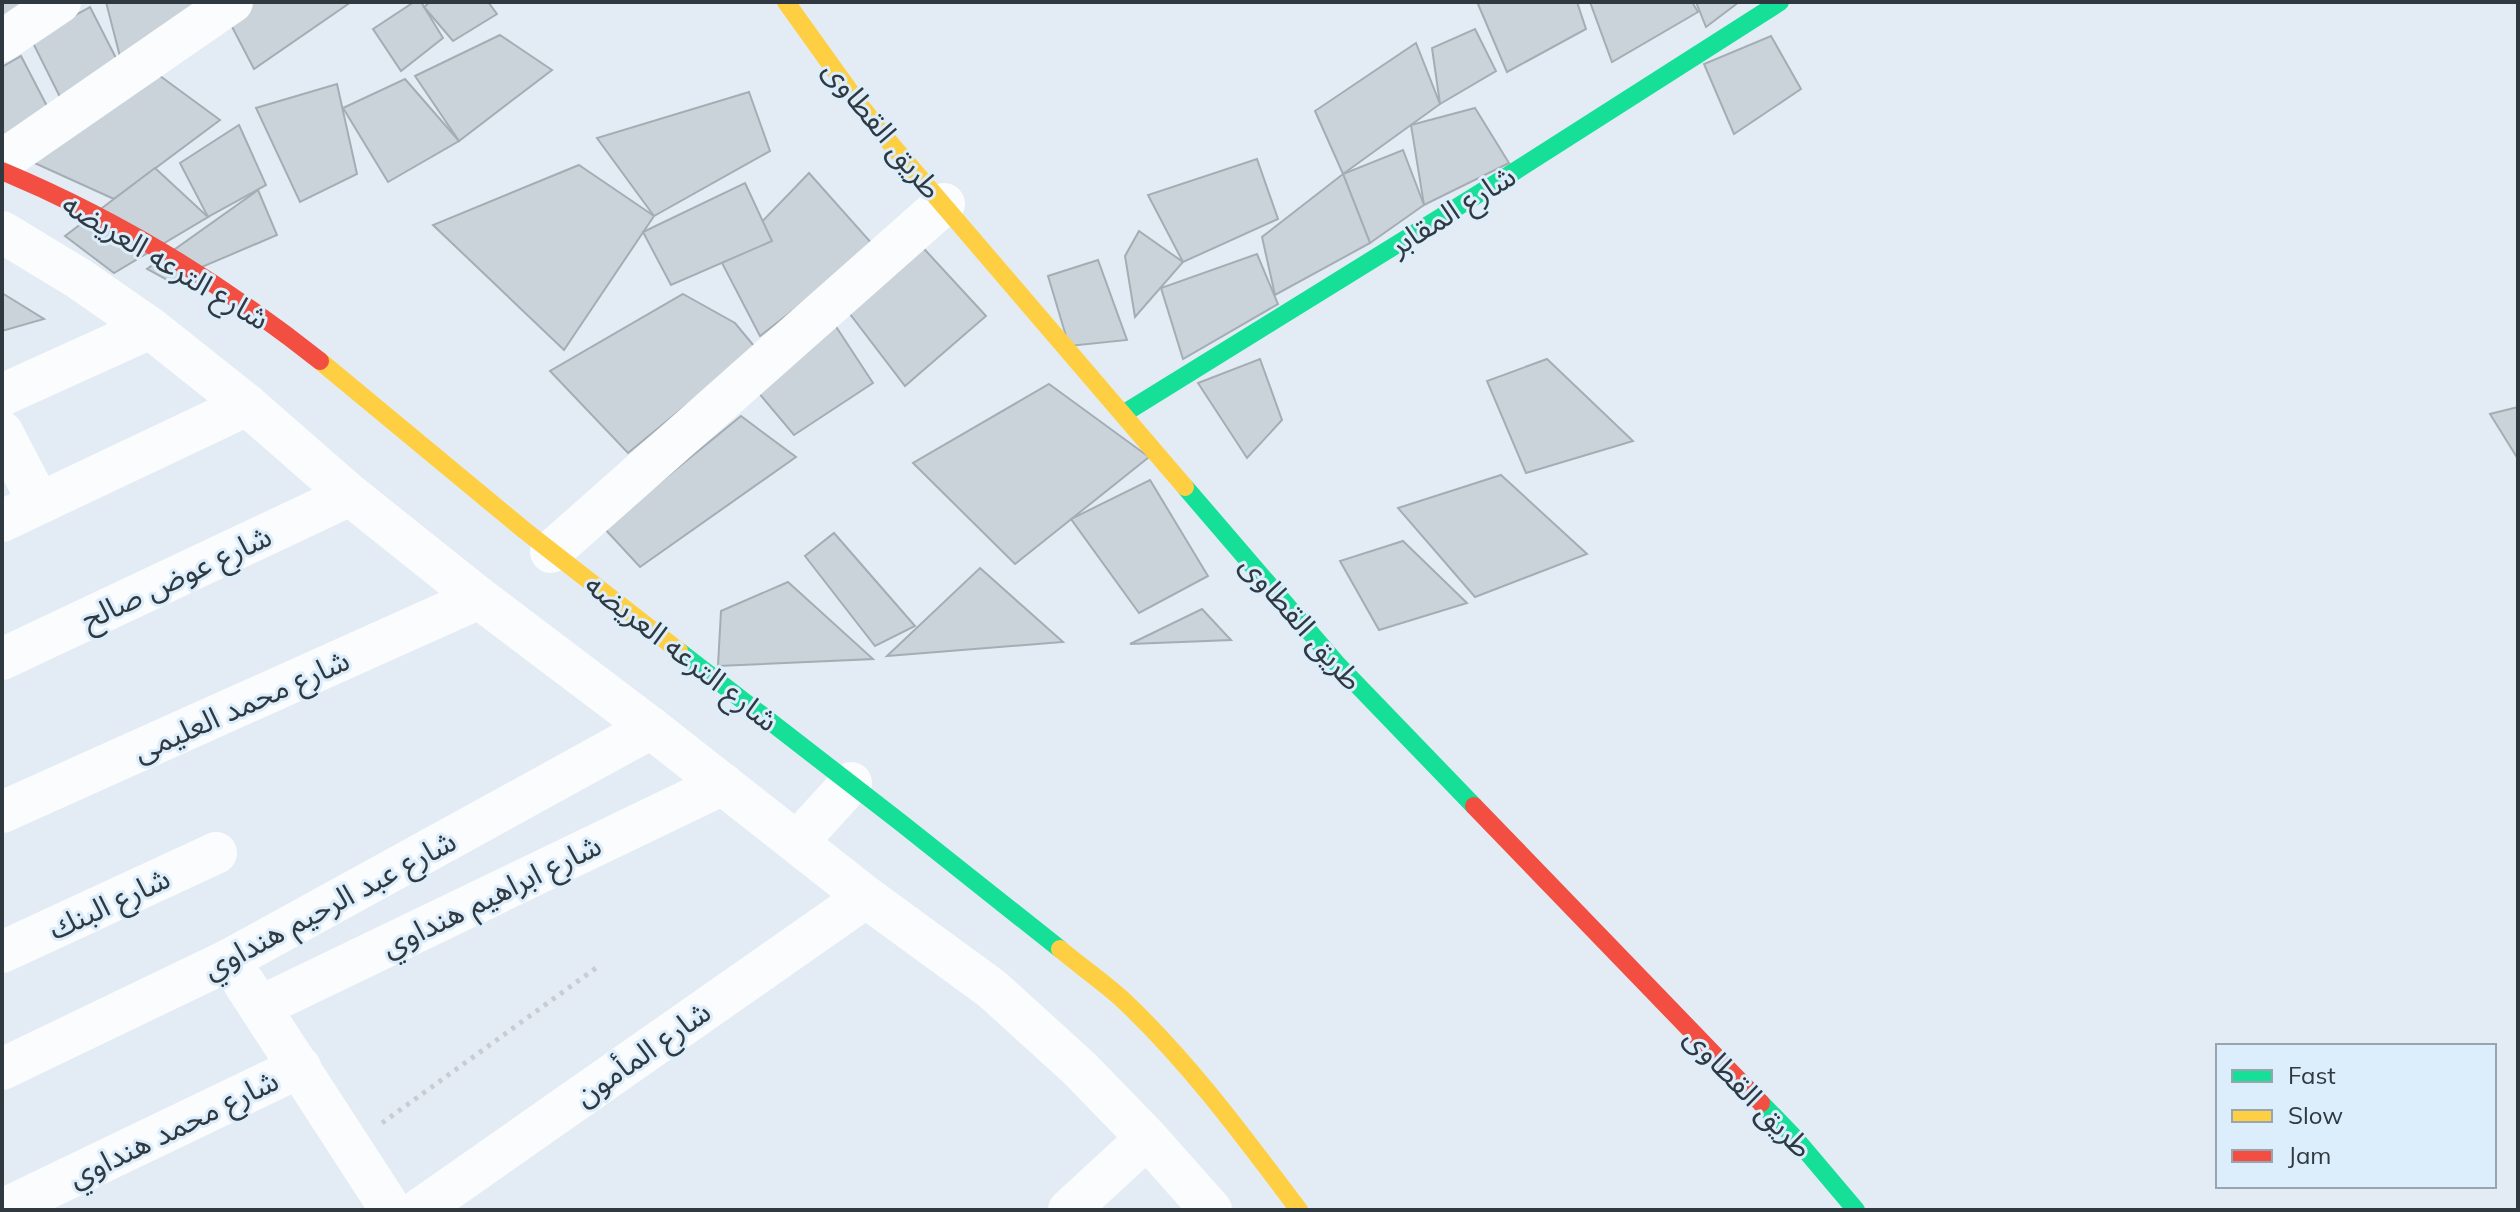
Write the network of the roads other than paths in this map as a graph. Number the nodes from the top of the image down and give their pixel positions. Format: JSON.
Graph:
{"nodes":[{"id":1,"x":60,"y":2,"type":"edge"},
{"id":2,"x":232,"y":2,"type":"edge"},
{"id":3,"x":786,"y":2,"type":"edge"},
{"id":4,"x":1780,"y":2,"type":"edge"},
{"id":5,"x":2,"y":41,"type":"edge"},
{"id":6,"x":2,"y":161,"type":"edge"},
{"id":7,"x":2,"y":171,"type":"edge"},
{"id":8,"x":944,"y":204,"type":"junction"},
{"id":9,"x":6,"y":238,"type":"edge"},
{"id":10,"x":150,"y":328,"type":"junction"},
{"id":11,"x":2,"y":395,"type":"edge"},
{"id":12,"x":247,"y":405,"type":"junction"},
{"id":13,"x":1123,"y":414,"type":"junction"},
{"id":14,"x":2,"y":432,"type":"edge"},
{"id":15,"x":350,"y":495,"type":"junction"},
{"id":16,"x":39,"y":503,"type":"junction"},
{"id":17,"x":2,"y":521,"type":"edge"},
{"id":18,"x":551,"y":552,"type":"junction"},
{"id":19,"x":479,"y":598,"type":"junction"},
{"id":20,"x":2,"y":659,"type":"edge"},
{"id":21,"x":651,"y":728,"type":"junction"},
{"id":22,"x":851,"y":783,"type":"junction"},
{"id":23,"x":723,"y":784,"type":"junction"},
{"id":24,"x":2,"y":812,"type":"edge"},
{"id":25,"x":797,"y":842,"type":"junction"},
{"id":26,"x":216,"y":853,"type":"dead end"},
{"id":27,"x":866,"y":897,"type":"junction"},
{"id":28,"x":2,"y":952,"type":"edge"},
{"id":29,"x":229,"y":960,"type":"junction"},
{"id":30,"x":260,"y":1007,"type":"junction"},
{"id":31,"x":300,"y":1067,"type":"junction"},
{"id":32,"x":2,"y":1069,"type":"edge"},
{"id":33,"x":1147,"y":1138,"type":"junction"},
{"id":34,"x":2,"y":1210,"type":"edge"},
{"id":35,"x":391,"y":1210,"type":"edge"},
{"id":36,"x":419,"y":1210,"type":"edge"},
{"id":37,"x":1069,"y":1210,"type":"edge"},
{"id":38,"x":1211,"y":1210,"type":"edge"},
{"id":39,"x":1299,"y":1210,"type":"edge"},
{"id":40,"x":1856,"y":1210,"type":"edge"}],
"edges":[{"from":1,"to":5,"type":"street"},
{"from":2,"to":6,"type":"street"},
{"from":3,"to":8,"type":"street","name":"طريق القطاوى"},
{"from":4,"to":13,"type":"street","name":"شارع المقابر"},
{"from":7,"to":18,"type":"street","name":"شارع الترعه العريضه"},
{"from":8,"to":13,"type":"street","name":"طريق القطاوى"},
{"from":8,"to":18,"type":"street"},
{"from":9,"to":10,"type":"street","name":"شارع الترعه العريضه"},
{"from":10,"to":11,"type":"street"},
{"from":10,"to":12,"type":"street","name":"شارع الترعه العريضه"},
{"from":12,"to":15,"type":"street","name":"شارع الترعه العريضه"},
{"from":12,"to":16,"type":"street"},
{"from":13,"to":40,"type":"street","name":"طريق القطاوى"},
{"from":14,"to":16,"type":"street"},
{"from":15,"to":19,"type":"street","name":"شارع الترعه العريضه"},
{"from":15,"to":20,"type":"street","name":"شارع عوض صالح"},
{"from":16,"to":17,"type":"street"},
{"from":18,"to":22,"type":"street","name":"شارع الترعه العريضه"},
{"from":19,"to":21,"type":"street","name":"شارع الترعه العريضه"},
{"from":19,"to":24,"type":"street","name":"شارع محمد العليمى"},
{"from":21,"to":23,"type":"street","name":"شارع الترعه العريضه"},
{"from":21,"to":29,"type":"street","name":"شارع عبد الرحيم هنداوي"},
{"from":22,"to":25,"type":"street"},
{"from":22,"to":39,"type":"street","name":"شارع الترعه العريضه"},
{"from":23,"to":25,"type":"street","name":"شارع الترعه العريضه"},
{"from":23,"to":30,"type":"street","name":"شارع ابراهيم هنداوي"},
{"from":25,"to":27,"type":"street","name":"شارع الترعه العريضه"},
{"from":26,"to":28,"type":"street","name":"شارع البنك"},
{"from":27,"to":33,"type":"street","name":"شارع الترعه العريضه"},
{"from":27,"to":36,"type":"street","name":"شارع المأمون"},
{"from":29,"to":30,"type":"street"},
{"from":29,"to":32,"type":"street","name":"شارع عبد الرحيم هنداوي"},
{"from":30,"to":31,"type":"street"},
{"from":31,"to":34,"type":"street","name":"شارع محمد هنداوي"},
{"from":31,"to":35,"type":"street"},
{"from":33,"to":37,"type":"street"},
{"from":33,"to":38,"type":"street","name":"شارع الترعه العريضه"}]}
